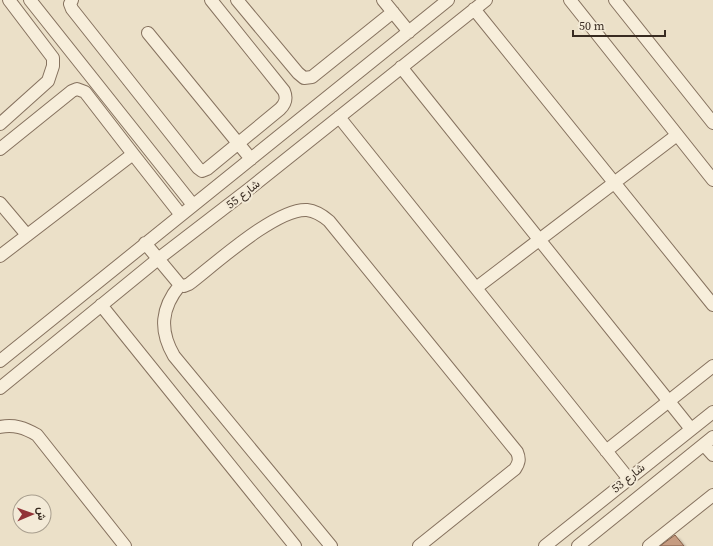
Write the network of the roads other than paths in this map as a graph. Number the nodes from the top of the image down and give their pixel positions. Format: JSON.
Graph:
{"nodes":[{"id":1,"x":9,"y":0,"type":"edge"},
{"id":2,"x":30,"y":0,"type":"edge"},
{"id":3,"x":72,"y":0,"type":"edge"},
{"id":4,"x":211,"y":0,"type":"edge"},
{"id":5,"x":237,"y":0,"type":"edge"},
{"id":6,"x":383,"y":0,"type":"edge"},
{"id":7,"x":448,"y":0,"type":"edge"},
{"id":8,"x":486,"y":0,"type":"edge"},
{"id":9,"x":570,"y":0,"type":"edge"},
{"id":10,"x":614,"y":0,"type":"edge"},
{"id":11,"x":474,"y":9,"type":"junction"},
{"id":12,"x":393,"y":12,"type":"junction"},
{"id":13,"x":409,"y":32,"type":"junction"},
{"id":14,"x":148,"y":34,"type":"dead end"},
{"id":15,"x":401,"y":67,"type":"junction"},
{"id":16,"x":355,"y":76,"type":"junction"},
{"id":17,"x":369,"y":93,"type":"junction"},
{"id":18,"x":339,"y":117,"type":"junction"},
{"id":19,"x":713,"y":123,"type":"edge"},
{"id":20,"x":0,"y":124,"type":"edge"},
{"id":21,"x":677,"y":134,"type":"junction"},
{"id":22,"x":238,"y":143,"type":"junction"},
{"id":23,"x":0,"y":149,"type":"edge"},
{"id":24,"x":133,"y":154,"type":"junction"},
{"id":25,"x":251,"y":159,"type":"junction"},
{"id":26,"x":713,"y":180,"type":"edge"},
{"id":27,"x":615,"y":182,"type":"junction"},
{"id":28,"x":0,"y":203,"type":"edge"},
{"id":29,"x":193,"y":205,"type":"junction"},
{"id":30,"x":181,"y":215,"type":"junction"},
{"id":31,"x":27,"y":235,"type":"junction"},
{"id":32,"x":540,"y":240,"type":"junction"},
{"id":33,"x":145,"y":243,"type":"junction"},
{"id":34,"x":0,"y":256,"type":"edge"},
{"id":35,"x":158,"y":259,"type":"junction"},
{"id":36,"x":180,"y":285,"type":"junction"},
{"id":37,"x":476,"y":288,"type":"junction"},
{"id":38,"x":713,"y":305,"type":"edge"},
{"id":39,"x":101,"y":306,"type":"junction"},
{"id":40,"x":1,"y":359,"type":"edge"},
{"id":41,"x":713,"y":366,"type":"edge"},
{"id":42,"x":14,"y":376,"type":"junction"},
{"id":43,"x":0,"y":388,"type":"edge"},
{"id":44,"x":669,"y":401,"type":"junction"},
{"id":45,"x":713,"y":412,"type":"edge"},
{"id":46,"x":0,"y":427,"type":"edge"},
{"id":47,"x":691,"y":429,"type":"junction"},
{"id":48,"x":708,"y":441,"type":"edge"},
{"id":49,"x":606,"y":450,"type":"junction"},
{"id":50,"x":713,"y":455,"type":"edge"},
{"id":51,"x":628,"y":478,"type":"junction"},
{"id":52,"x":713,"y":495,"type":"edge"},
{"id":53,"x":124,"y":546,"type":"edge"},
{"id":54,"x":295,"y":546,"type":"edge"},
{"id":55,"x":331,"y":546,"type":"edge"},
{"id":56,"x":419,"y":546,"type":"edge"},
{"id":57,"x":545,"y":546,"type":"edge"},
{"id":58,"x":578,"y":546,"type":"edge"},
{"id":59,"x":649,"y":546,"type":"edge"}],
"edges":[{"from":1,"to":20,"type":"lane"},
{"from":2,"to":29,"type":"lane"},
{"from":3,"to":22,"type":"lane"},
{"from":4,"to":22,"type":"lane"},
{"from":5,"to":12,"type":"lane"},
{"from":6,"to":12,"type":"lane"},
{"from":7,"to":13,"type":"lane","name":"شارع 55"},
{"from":8,"to":11,"type":"lane","name":"شارع 55"},
{"from":9,"to":21,"type":"lane"},
{"from":10,"to":19,"type":"lane"},
{"from":11,"to":15,"type":"lane","name":"شارع 55"},
{"from":11,"to":27,"type":"lane"},
{"from":12,"to":13,"type":"lane"},
{"from":13,"to":16,"type":"lane","name":"شارع 55"},
{"from":14,"to":22,"type":"lane"},
{"from":15,"to":17,"type":"lane","name":"شارع 55"},
{"from":15,"to":32,"type":"lane"},
{"from":16,"to":17,"type":"lane"},
{"from":16,"to":25,"type":"lane","name":"شارع 55"},
{"from":17,"to":18,"type":"lane","name":"شارع 55"},
{"from":18,"to":35,"type":"lane","name":"شارع 55"},
{"from":18,"to":37,"type":"lane"},
{"from":21,"to":26,"type":"lane"},
{"from":21,"to":27,"type":"lane"},
{"from":22,"to":25,"type":"lane"},
{"from":23,"to":24,"type":"lane"},
{"from":24,"to":30,"type":"lane"},
{"from":24,"to":31,"type":"lane"},
{"from":25,"to":29,"type":"lane","name":"شارع 55"},
{"from":27,"to":32,"type":"lane"},
{"from":27,"to":38,"type":"lane"},
{"from":28,"to":31,"type":"lane"},
{"from":29,"to":30,"type":"lane","name":"شارع 55"},
{"from":30,"to":33,"type":"lane","name":"شارع 55"},
{"from":31,"to":34,"type":"lane"},
{"from":32,"to":37,"type":"lane"},
{"from":32,"to":44,"type":"lane"},
{"from":33,"to":35,"type":"lane"},
{"from":33,"to":40,"type":"lane","name":"شارع 55"},
{"from":35,"to":36,"type":"lane"},
{"from":35,"to":39,"type":"lane","name":"شارع 55"},
{"from":36,"to":55,"type":"lane"},
{"from":36,"to":56,"type":"lane"},
{"from":37,"to":49,"type":"lane"},
{"from":39,"to":42,"type":"lane","name":"شارع 55"},
{"from":39,"to":54,"type":"lane"},
{"from":40,"to":42,"type":"lane"},
{"from":41,"to":44,"type":"lane"},
{"from":42,"to":43,"type":"lane","name":"شارع 55"},
{"from":44,"to":47,"type":"lane"},
{"from":44,"to":49,"type":"lane"},
{"from":45,"to":47,"type":"lane","name":"شارع 53"},
{"from":46,"to":53,"type":"lane"},
{"from":47,"to":51,"type":"lane","name":"شارع 53"},
{"from":48,"to":50,"type":"lane"},
{"from":48,"to":58,"type":"lane","name":"شارع 53"},
{"from":49,"to":51,"type":"lane"},
{"from":51,"to":57,"type":"lane","name":"شارع 53"},
{"from":52,"to":59,"type":"lane"}]}
